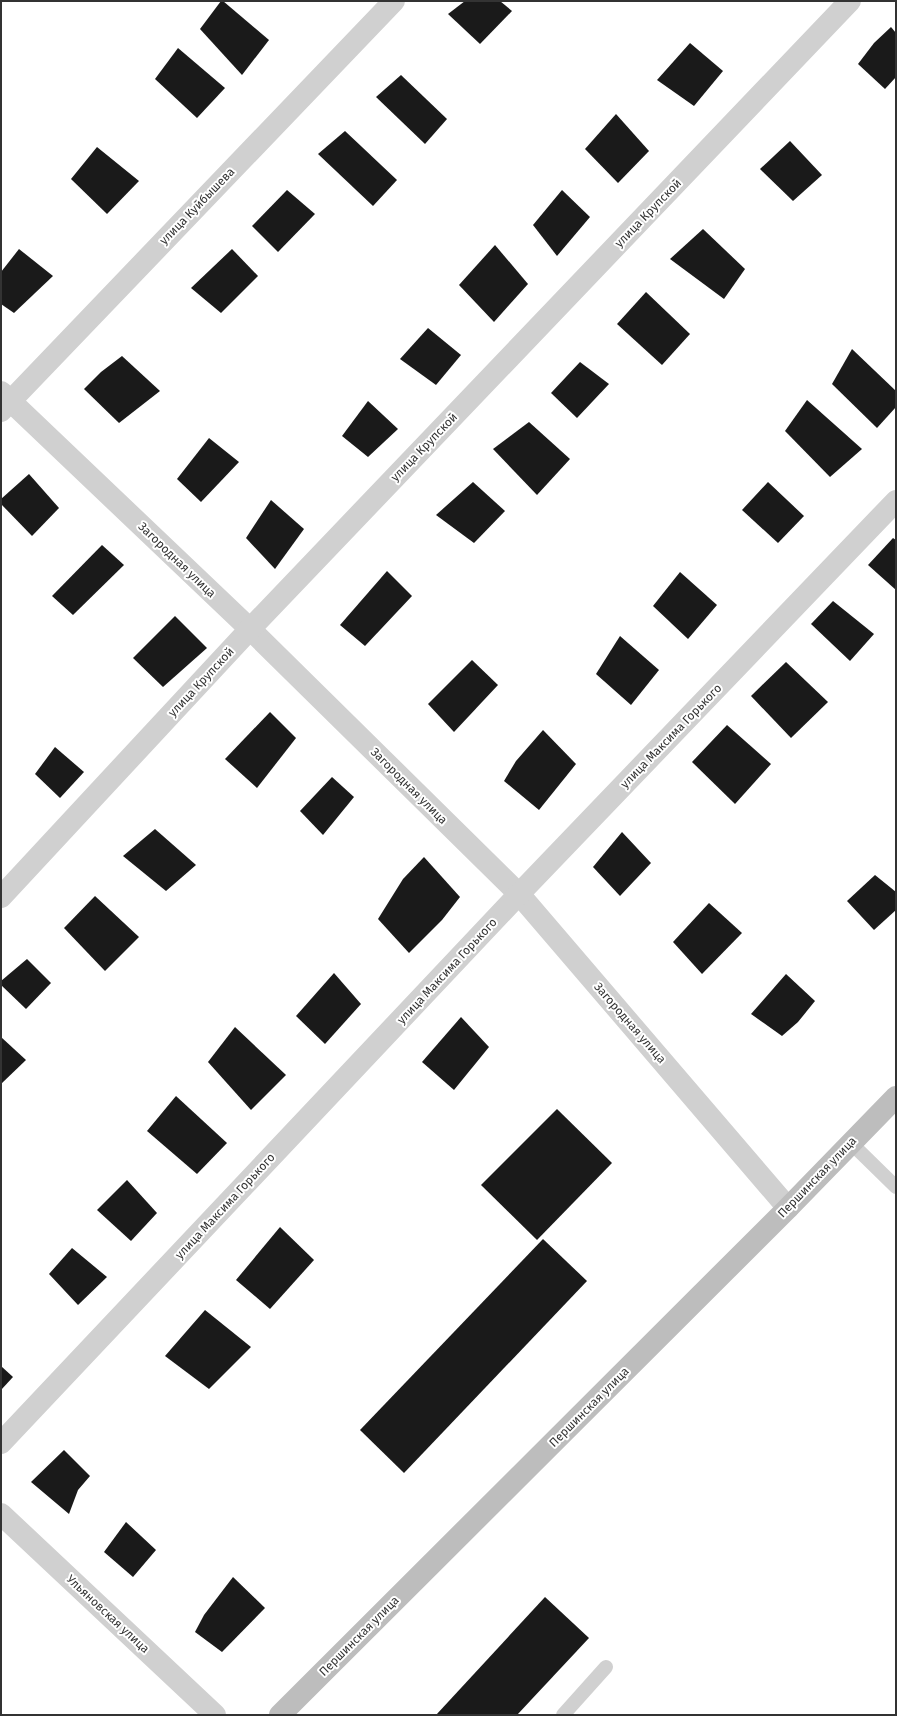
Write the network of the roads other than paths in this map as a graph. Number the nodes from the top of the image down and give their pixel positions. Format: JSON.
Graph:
{"nodes":[{"id":1,"x":394,"y":1,"type":"edge"},
{"id":2,"x":850,"y":1,"type":"edge"},
{"id":3,"x":4,"y":402,"type":"edge"},
{"id":4,"x":896,"y":501,"type":"edge"},
{"id":5,"x":250,"y":629,"type":"junction"},
{"id":6,"x":519,"y":894,"type":"junction"},
{"id":7,"x":1,"y":897,"type":"edge"},
{"id":8,"x":896,"y":1097,"type":"edge"},
{"id":9,"x":851,"y":1143,"type":"junction"},
{"id":10,"x":896,"y":1187,"type":"edge"},
{"id":11,"x":788,"y":1208,"type":"junction"},
{"id":12,"x":1,"y":1443,"type":"edge"},
{"id":13,"x":1,"y":1514,"type":"edge"},
{"id":14,"x":606,"y":1667,"type":"dead end"},
{"id":15,"x":215,"y":1715,"type":"edge"},
{"id":16,"x":280,"y":1715,"type":"edge"},
{"id":17,"x":563,"y":1715,"type":"edge"}],
"edges":[{"from":1,"to":3,"type":"street","name":"улица Куйбышева"},
{"from":2,"to":5,"type":"street","name":"улица Крупской"},
{"from":3,"to":5,"type":"street","name":"Загородная улица"},
{"from":4,"to":6,"type":"street","name":"улица Максима Горького"},
{"from":5,"to":6,"type":"street","name":"Загородная улица"},
{"from":5,"to":7,"type":"street","name":"улица Крупской"},
{"from":6,"to":11,"type":"street","name":"Загородная улица"},
{"from":6,"to":12,"type":"street","name":"улица Максима Горького"},
{"from":8,"to":9,"type":"street","name":"Першинская улица"},
{"from":9,"to":10,"type":"lane"},
{"from":9,"to":11,"type":"street","name":"Першинская улица"},
{"from":11,"to":16,"type":"street","name":"Першинская улица"},
{"from":13,"to":15,"type":"street","name":"Ульяновская улица"},
{"from":14,"to":17,"type":"lane"}]}
